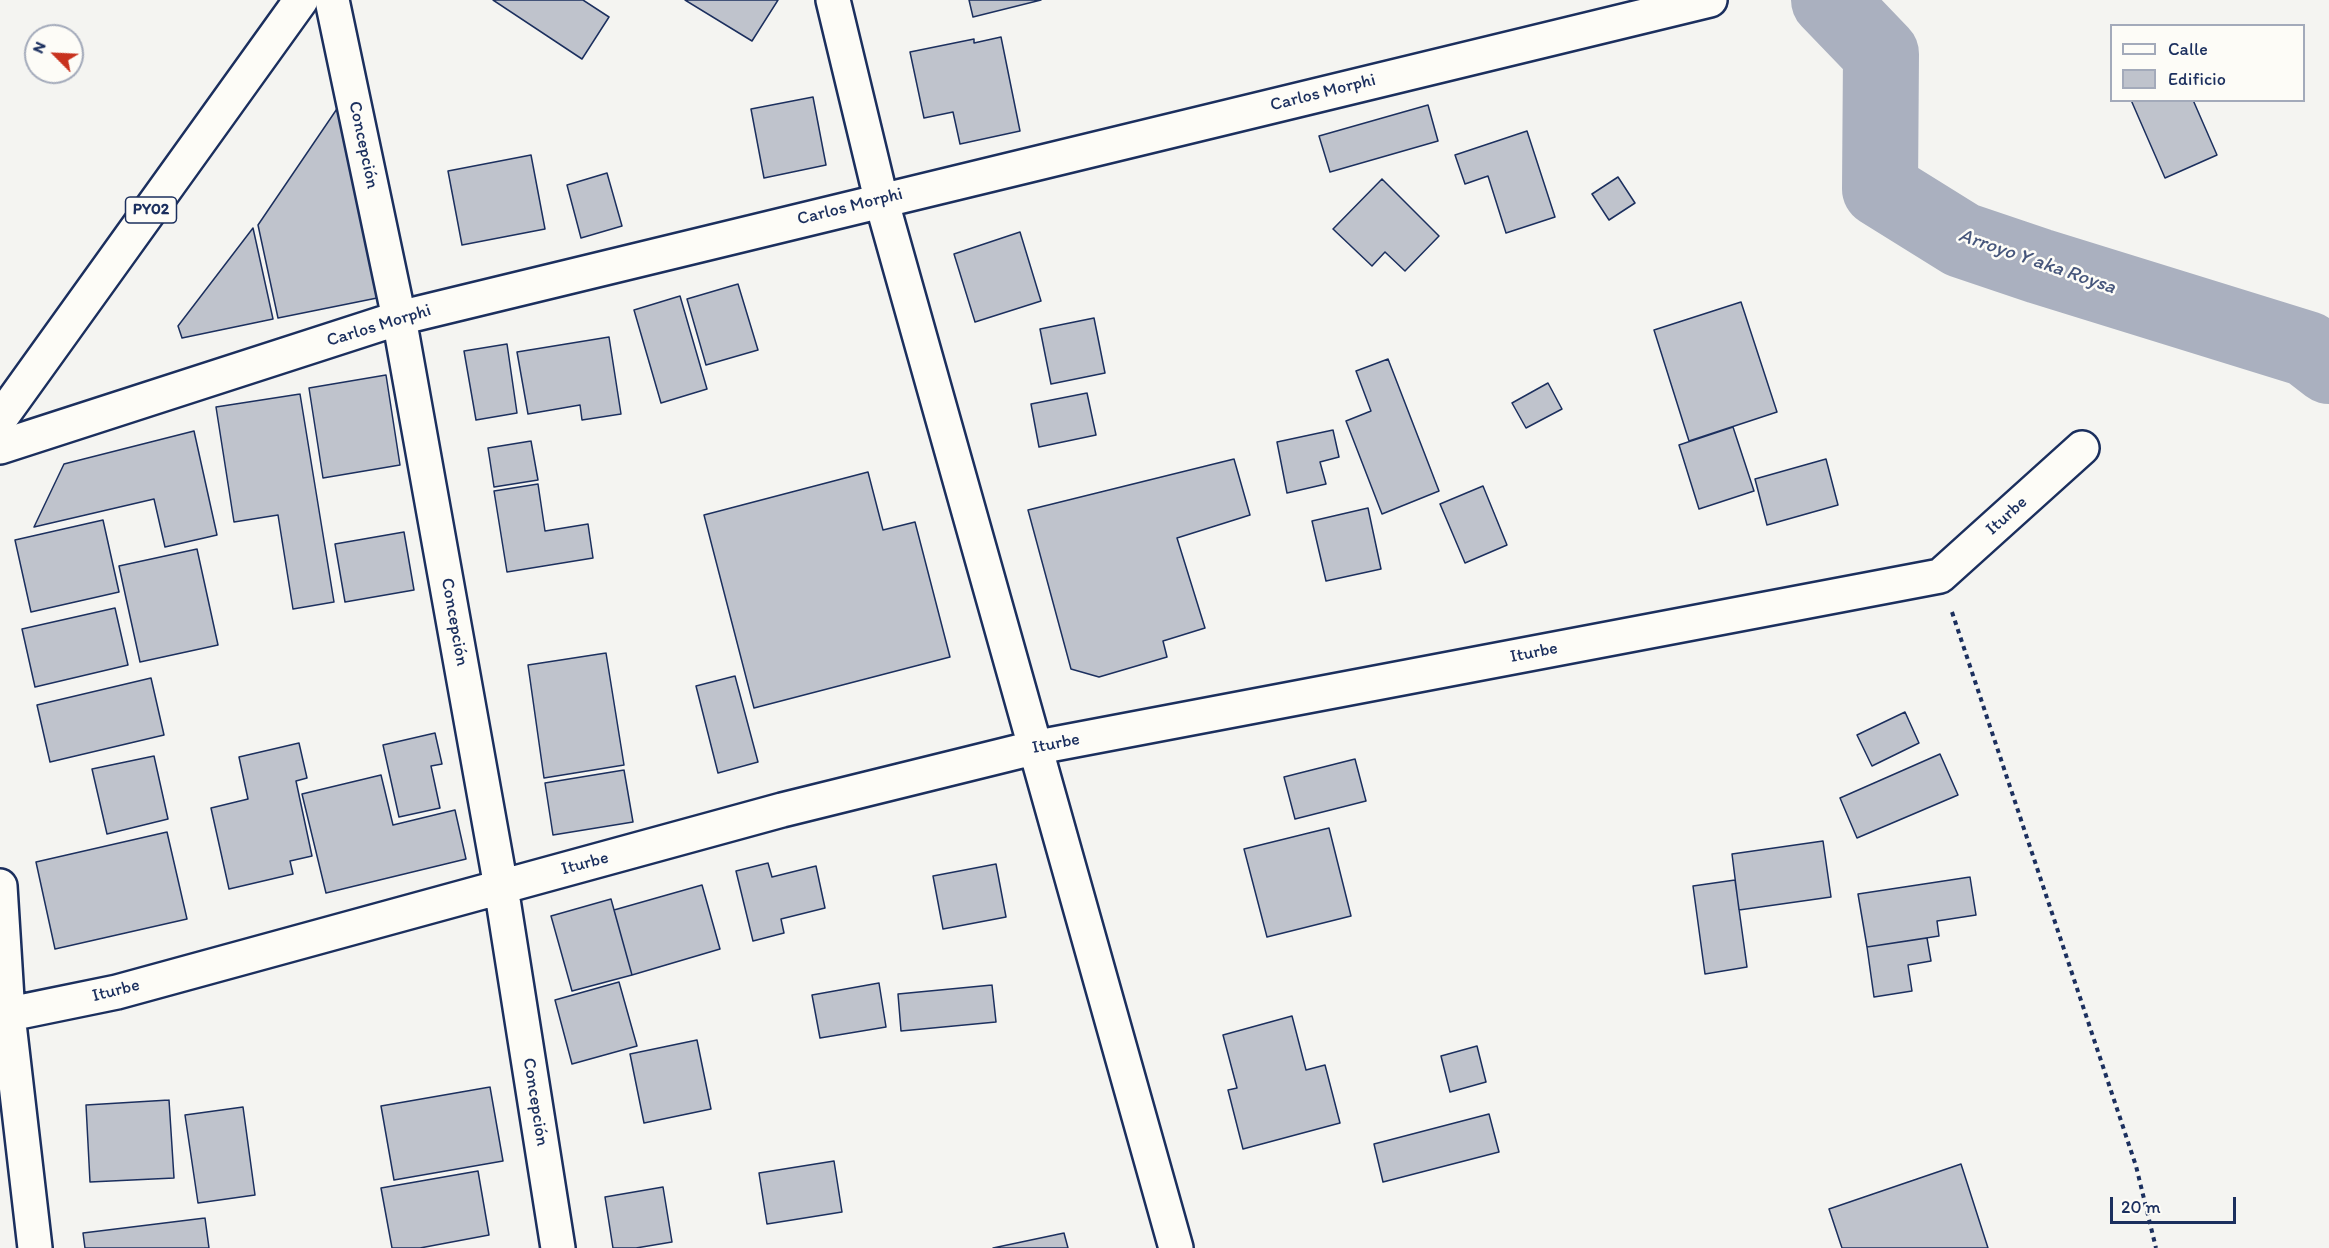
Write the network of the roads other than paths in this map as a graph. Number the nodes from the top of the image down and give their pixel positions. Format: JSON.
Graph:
{"nodes":[{"id":1,"x":302,"y":0,"type":"edge"},
{"id":2,"x":332,"y":0,"type":"edge"},
{"id":3,"x":833,"y":0,"type":"edge"},
{"id":4,"x":1710,"y":0,"type":"edge"},
{"id":5,"x":881,"y":199,"type":"junction"},
{"id":6,"x":399,"y":318,"type":"junction"},
{"id":7,"x":0,"y":419,"type":"edge"},
{"id":8,"x":0,"y":447,"type":"edge"},
{"id":9,"x":2082,"y":448,"type":"dead end"},
{"id":10,"x":1033,"y":748,"type":"junction"},
{"id":11,"x":0,"y":886,"type":"edge"},
{"id":12,"x":501,"y":887,"type":"junction"},
{"id":13,"x":4,"y":1015,"type":"edge"},
{"id":14,"x":35,"y":1248,"type":"edge"},
{"id":15,"x":558,"y":1248,"type":"edge"},
{"id":16,"x":1176,"y":1248,"type":"edge"}],
"edges":[{"from":1,"to":7,"type":"street","number":"PY02"},
{"from":2,"to":6,"type":"street","name":"Concepción"},
{"from":3,"to":5,"type":"street"},
{"from":4,"to":5,"type":"street","name":"Carlos Morphi"},
{"from":5,"to":6,"type":"street","name":"Carlos Morphi"},
{"from":5,"to":10,"type":"street"},
{"from":6,"to":8,"type":"street","name":"Carlos Morphi"},
{"from":6,"to":12,"type":"street","name":"Concepción"},
{"from":9,"to":10,"type":"street","name":"Iturbe"},
{"from":10,"to":12,"type":"street","name":"Iturbe"},
{"from":10,"to":16,"type":"street"},
{"from":11,"to":13,"type":"street"},
{"from":12,"to":13,"type":"street","name":"Iturbe"},
{"from":12,"to":15,"type":"street","name":"Concepción"},
{"from":13,"to":14,"type":"street"}]}
